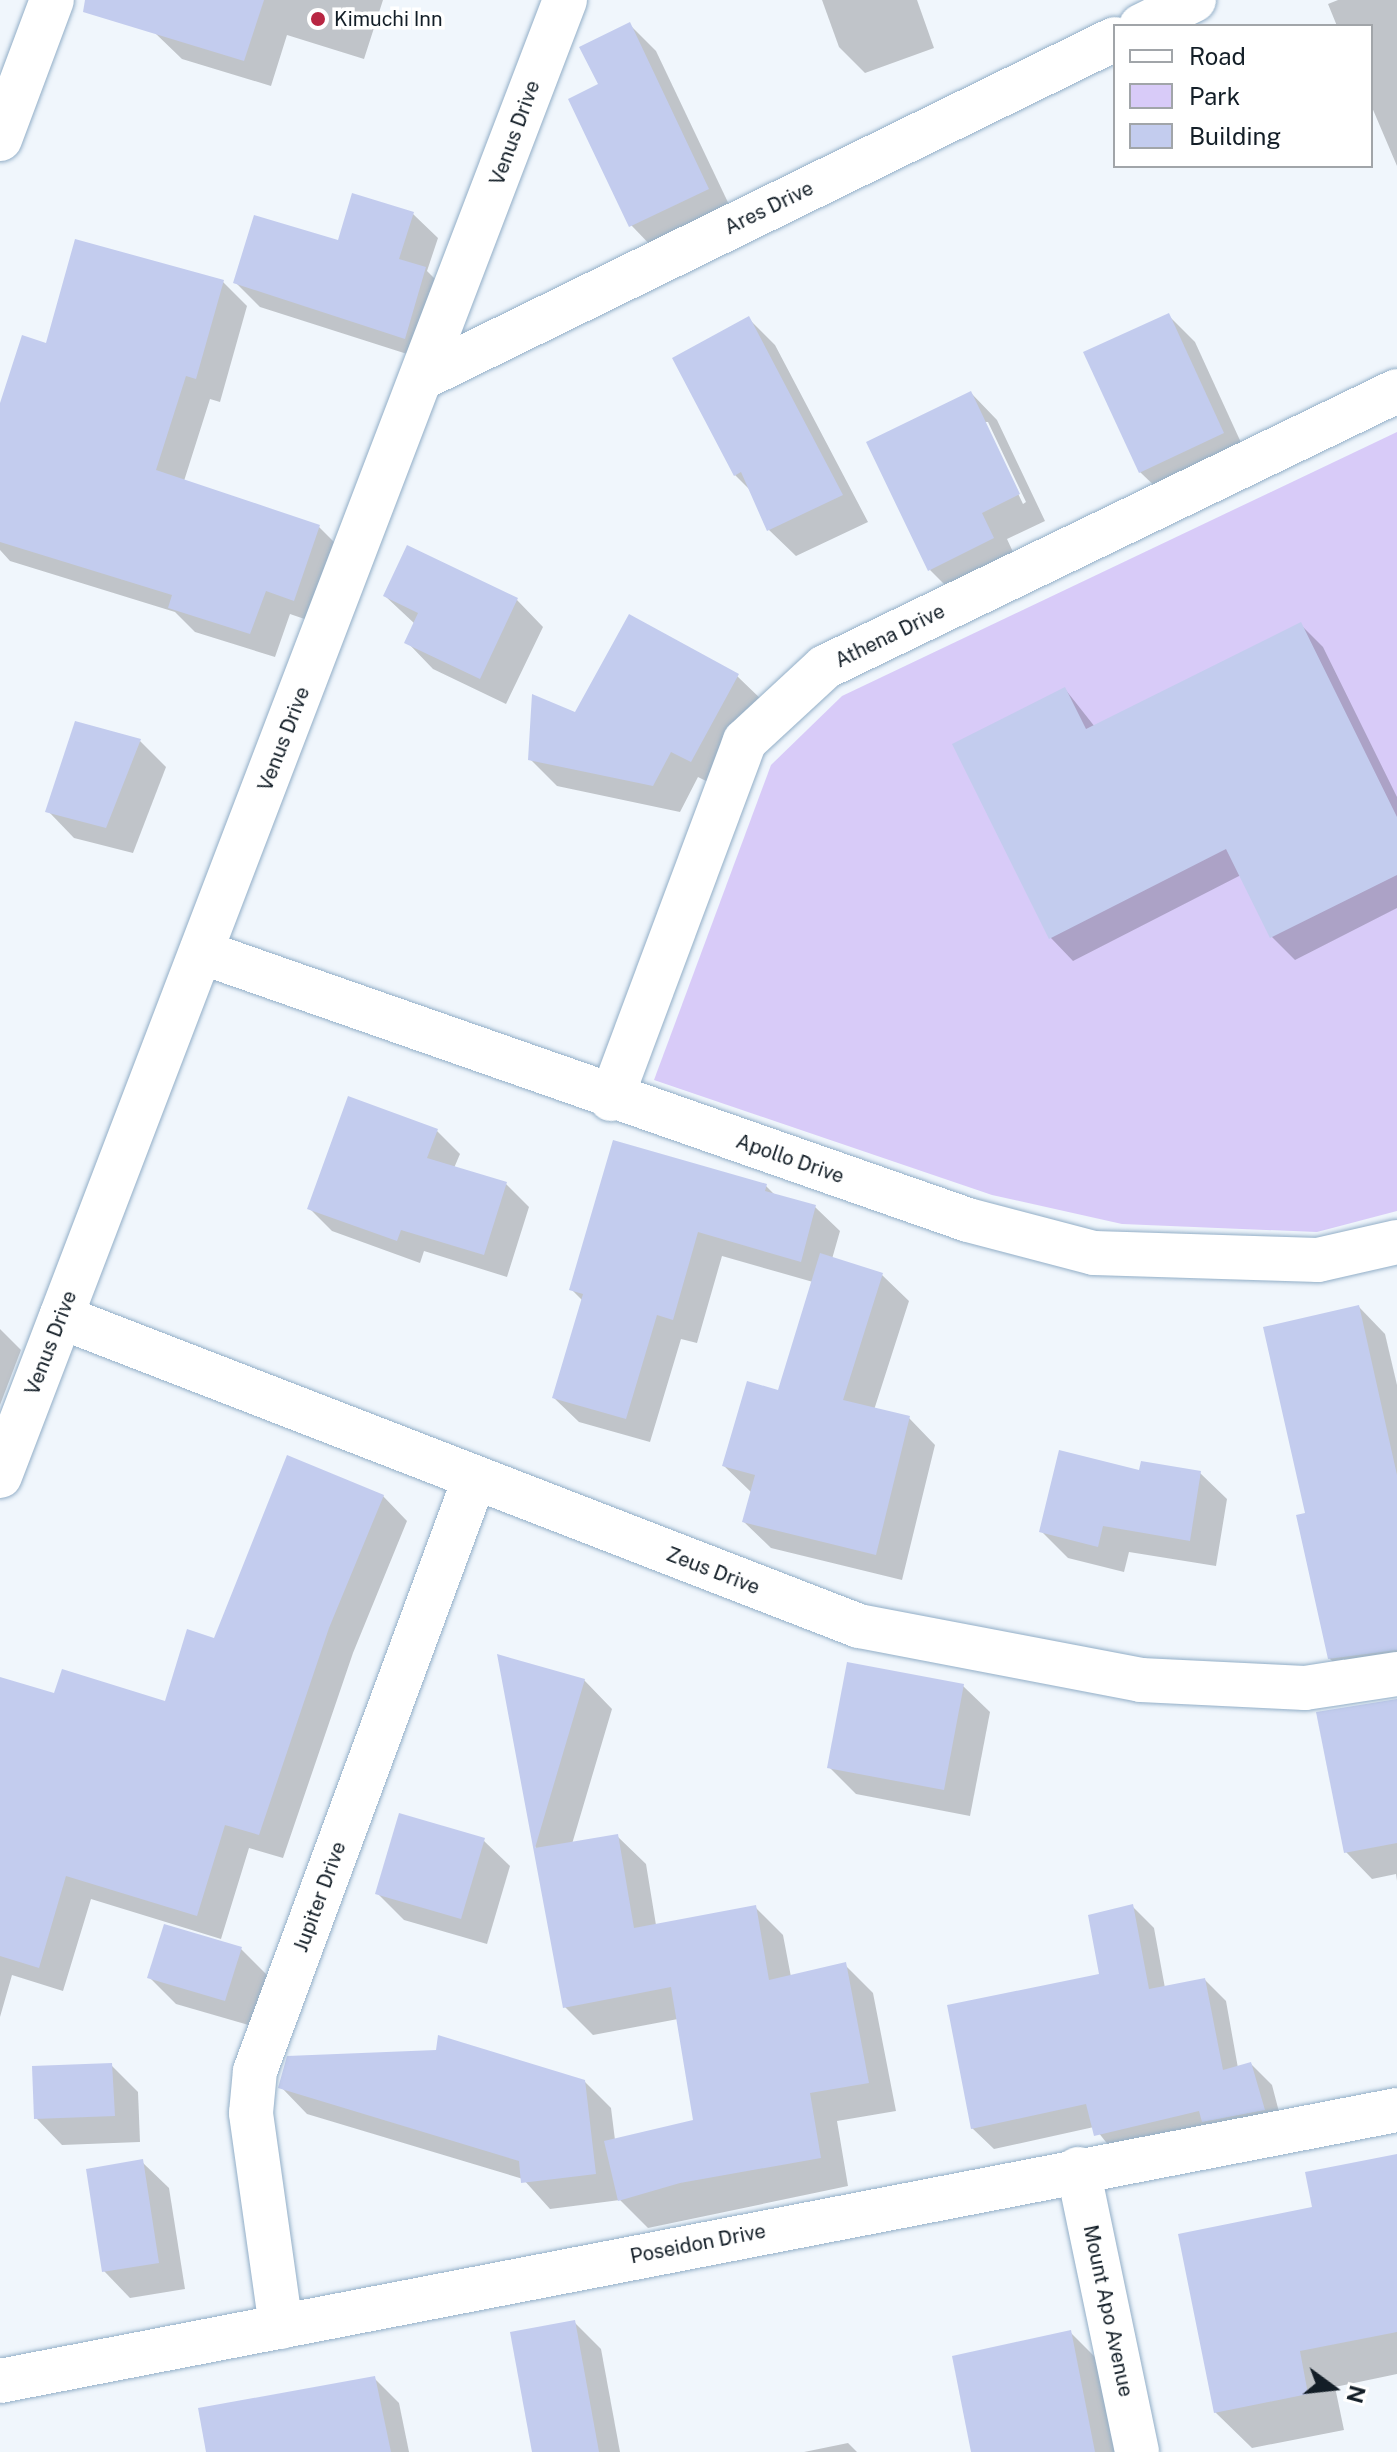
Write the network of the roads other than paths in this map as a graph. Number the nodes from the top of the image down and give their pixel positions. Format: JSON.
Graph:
{"nodes":[{"id":1,"x":52,"y":0,"type":"edge"},
{"id":2,"x":565,"y":0,"type":"edge"},
{"id":3,"x":1194,"y":0,"type":"edge"},
{"id":4,"x":1145,"y":24,"type":"edge"},
{"id":5,"x":1113,"y":40,"type":"edge"},
{"id":6,"x":0,"y":139,"type":"edge"},
{"id":7,"x":424,"y":377,"type":"junction"},
{"id":8,"x":1397,"y":391,"type":"edge"},
{"id":9,"x":201,"y":952,"type":"junction"},
{"id":10,"x":611,"y":1099,"type":"junction"},
{"id":11,"x":1397,"y":1242,"type":"edge"},
{"id":12,"x":61,"y":1317,"type":"junction"},
{"id":13,"x":0,"y":1476,"type":"edge"},
{"id":14,"x":474,"y":1480,"type":"junction"},
{"id":15,"x":1397,"y":1674,"type":"edge"},
{"id":16,"x":1397,"y":2110,"type":"edge"},
{"id":17,"x":1078,"y":2169,"type":"junction"},
{"id":18,"x":281,"y":2327,"type":"junction"},
{"id":19,"x":0,"y":2381,"type":"edge"},
{"id":20,"x":1137,"y":2452,"type":"edge"}],
"edges":[{"from":1,"to":6,"type":"street"},
{"from":2,"to":7,"type":"street","name":"Venus Drive"},
{"from":3,"to":4,"type":"street"},
{"from":5,"to":7,"type":"street","name":"Ares Drive"},
{"from":7,"to":9,"type":"street","name":"Venus Drive"},
{"from":8,"to":10,"type":"street","name":"Athena Drive"},
{"from":9,"to":10,"type":"street","name":"Apollo Drive"},
{"from":9,"to":12,"type":"street","name":"Venus Drive"},
{"from":10,"to":11,"type":"street","name":"Apollo Drive"},
{"from":12,"to":13,"type":"street","name":"Venus Drive"},
{"from":12,"to":14,"type":"street","name":"Zeus Drive"},
{"from":14,"to":15,"type":"street","name":"Zeus Drive"},
{"from":14,"to":18,"type":"street","name":"Jupiter Drive"},
{"from":16,"to":17,"type":"street","name":"Poseidon Drive"},
{"from":17,"to":18,"type":"street","name":"Poseidon Drive"},
{"from":17,"to":20,"type":"street","name":"Mount Apo Avenue"},
{"from":18,"to":19,"type":"street","name":"Poseidon Drive"}]}
